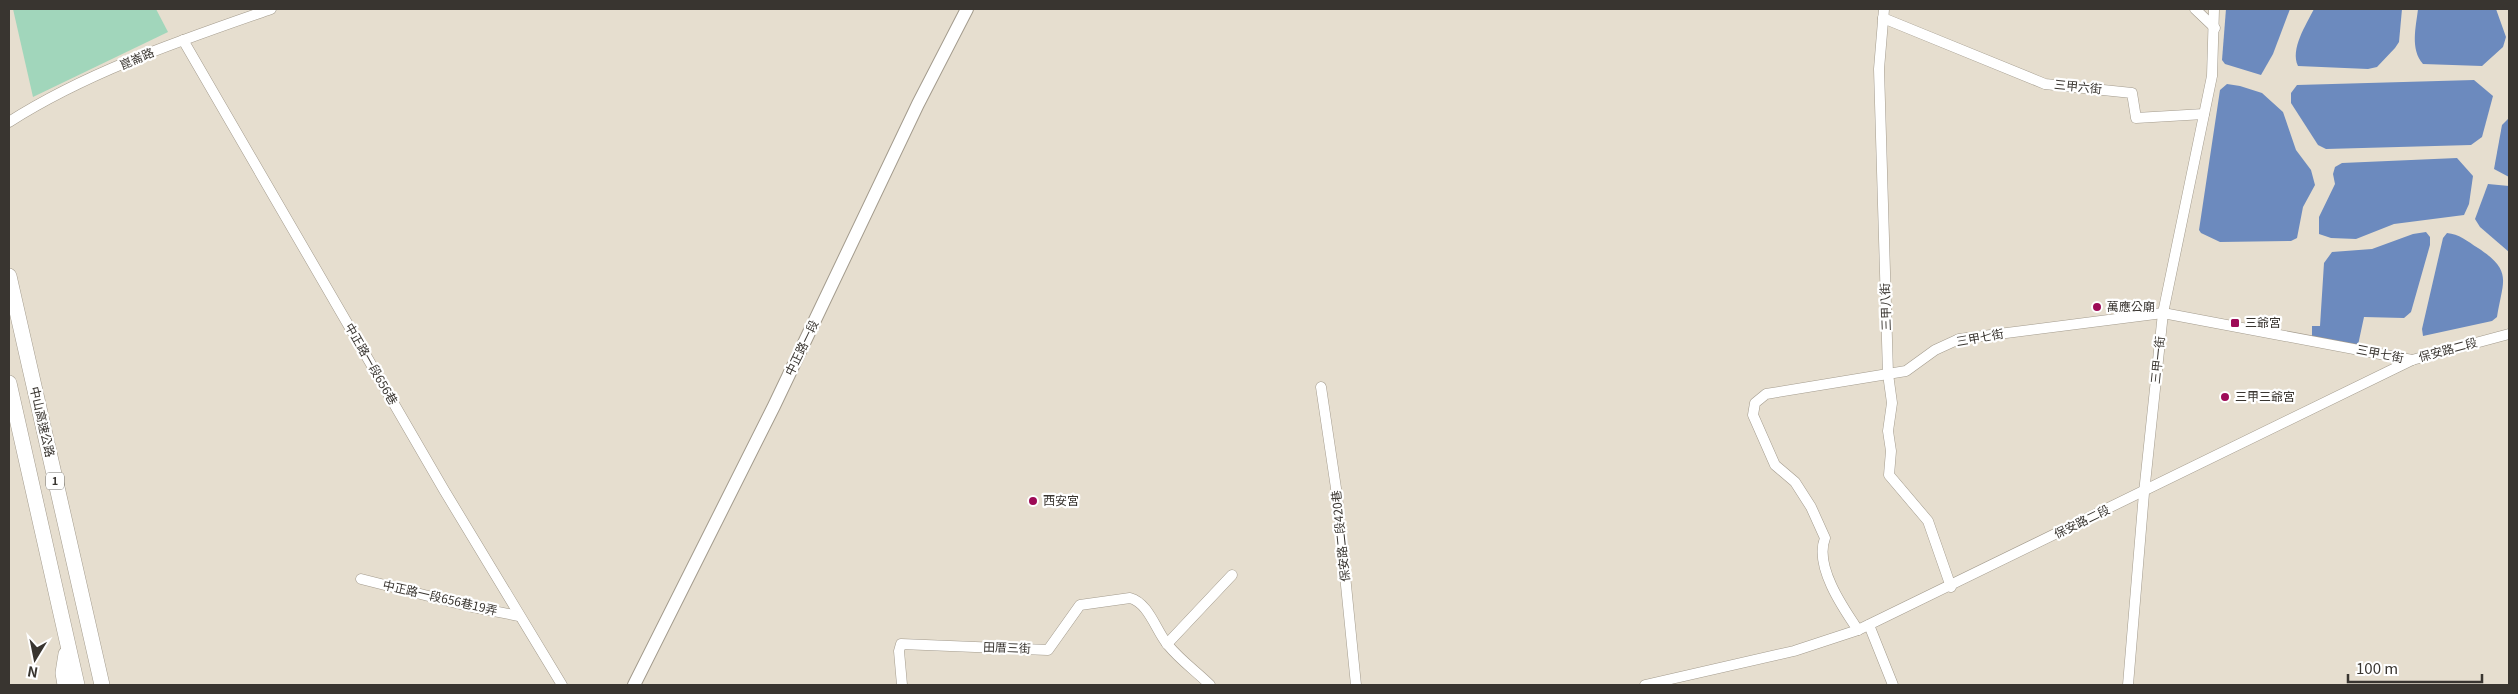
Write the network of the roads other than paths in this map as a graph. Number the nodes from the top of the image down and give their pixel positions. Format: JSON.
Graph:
{"nodes":[{"id":1,"x":272,"y":9,"type":"edge"},
{"id":2,"x":967,"y":9,"type":"edge"},
{"id":3,"x":2195,"y":9,"type":"edge"},
{"id":4,"x":2214,"y":9,"type":"edge"},
{"id":5,"x":1884,"y":14,"type":"edge"},
{"id":6,"x":2215,"y":28,"type":"junction"},
{"id":7,"x":183,"y":40,"type":"junction"},
{"id":8,"x":2204,"y":114,"type":"junction"},
{"id":9,"x":9,"y":122,"type":"edge"},
{"id":10,"x":9,"y":276,"type":"edge"},
{"id":11,"x":2163,"y":313,"type":"junction"},
{"id":12,"x":2509,"y":334,"type":"edge"},
{"id":13,"x":2412,"y":360,"type":"junction"},
{"id":14,"x":1888,"y":374,"type":"junction"},
{"id":15,"x":9,"y":383,"type":"edge"},
{"id":16,"x":1321,"y":388,"type":"dead end"},
{"id":17,"x":2144,"y":493,"type":"junction"},
{"id":18,"x":1232,"y":575,"type":"dead end"},
{"id":19,"x":361,"y":579,"type":"dead end"},
{"id":20,"x":1951,"y":587,"type":"junction"},
{"id":21,"x":520,"y":616,"type":"junction"},
{"id":22,"x":1870,"y":625,"type":"junction"},
{"id":23,"x":1858,"y":630,"type":"junction"},
{"id":24,"x":1167,"y":644,"type":"junction"},
{"id":25,"x":68,"y":645,"type":"junction"},
{"id":26,"x":65,"y":685,"type":"edge"},
{"id":27,"x":77,"y":685,"type":"edge"},
{"id":28,"x":102,"y":685,"type":"edge"},
{"id":29,"x":562,"y":685,"type":"edge"},
{"id":30,"x":634,"y":685,"type":"edge"},
{"id":31,"x":902,"y":685,"type":"edge"},
{"id":32,"x":1210,"y":685,"type":"edge"},
{"id":33,"x":1356,"y":685,"type":"edge"},
{"id":34,"x":1645,"y":685,"type":"edge"},
{"id":35,"x":1893,"y":685,"type":"edge"},
{"id":36,"x":2128,"y":685,"type":"edge"}],
"edges":[{"from":1,"to":7,"type":"street","name":"崑崙路"},
{"from":2,"to":30,"type":"main road","name":"中正路一段"},
{"from":3,"to":6,"type":"street"},
{"from":4,"to":6,"type":"street","name":"三甲一街"},
{"from":5,"to":8,"type":"street","name":"三甲六街"},
{"from":5,"to":14,"type":"street","name":"三甲八街"},
{"from":6,"to":8,"type":"street","name":"三甲一街"},
{"from":7,"to":9,"type":"street","name":"崑崙路"},
{"from":7,"to":21,"type":"street","name":"中正路一段656巷"},
{"from":8,"to":11,"type":"street","name":"三甲一街"},
{"from":10,"to":28,"type":"highway","name":"中山高速公路","number":"1"},
{"from":11,"to":13,"type":"street","name":"三甲七街"},
{"from":11,"to":14,"type":"street","name":"三甲七街"},
{"from":11,"to":17,"type":"street","name":"三甲一街"},
{"from":12,"to":13,"type":"street","name":"保安路二段"},
{"from":13,"to":17,"type":"street","name":"保安路二段"},
{"from":14,"to":20,"type":"street","name":"三甲八街"},
{"from":14,"to":23,"type":"street","name":"三甲七街"},
{"from":15,"to":25,"type":"highway","name":"中山高速公路","number":"1"},
{"from":16,"to":33,"type":"street","name":"保安路二段420巷"},
{"from":17,"to":20,"type":"street","name":"保安路二段"},
{"from":17,"to":36,"type":"street","name":"三甲一街"},
{"from":18,"to":24,"type":"street"},
{"from":19,"to":21,"type":"street","name":"中正路一段656巷19弄"},
{"from":20,"to":22,"type":"street","name":"保安路二段"},
{"from":21,"to":29,"type":"street","name":"中正路一段656巷"},
{"from":22,"to":23,"type":"street","name":"保安路二段"},
{"from":22,"to":35,"type":"street"},
{"from":23,"to":34,"type":"street","name":"保安路二段"},
{"from":24,"to":31,"type":"street","name":"田厝三街"},
{"from":24,"to":32,"type":"street","name":"田厝三街"},
{"from":25,"to":26,"type":"highway"},
{"from":25,"to":27,"type":"highway","name":"中山高速公路","number":"1"}]}
